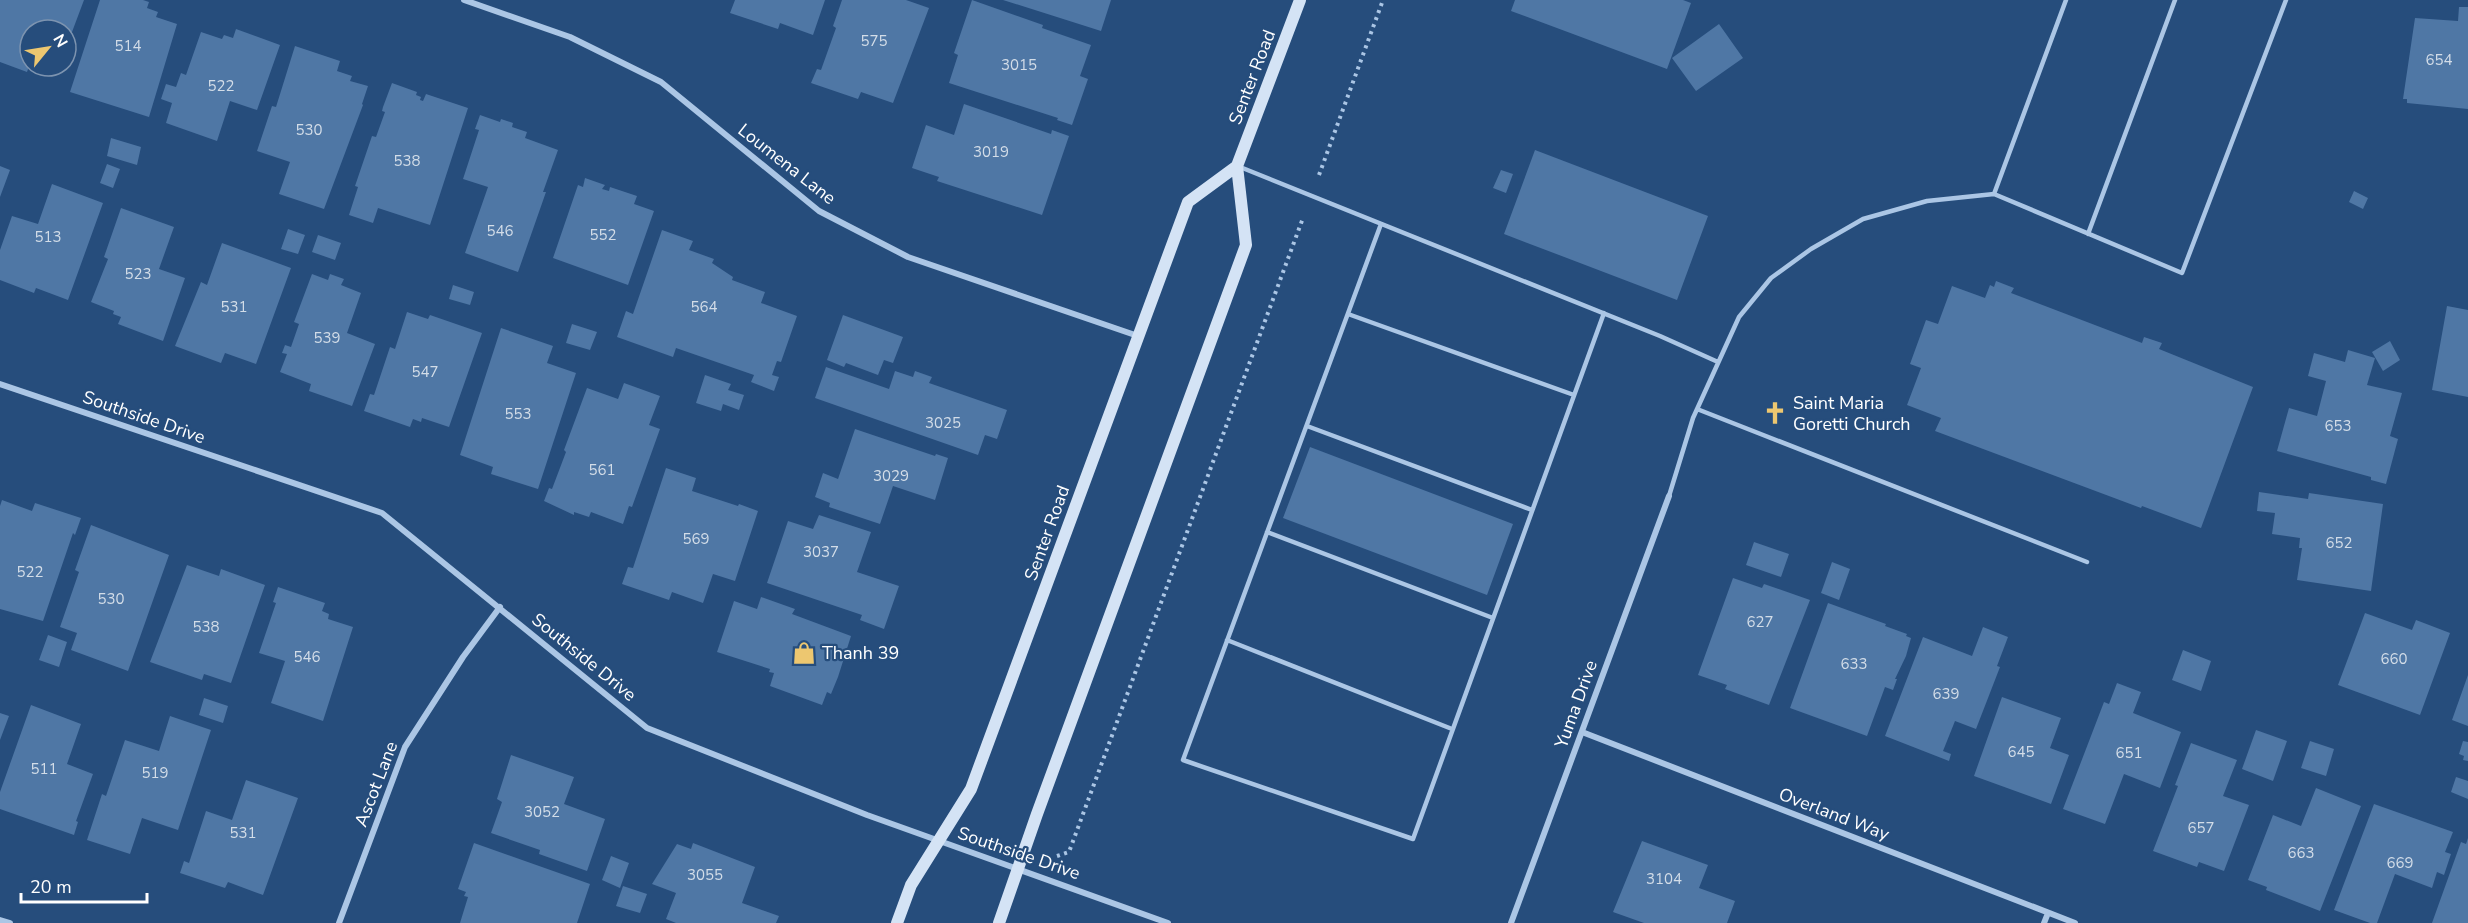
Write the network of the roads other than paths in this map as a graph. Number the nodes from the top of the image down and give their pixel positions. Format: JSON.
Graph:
{"nodes":[{"id":1,"x":464,"y":0,"type":"edge"},
{"id":2,"x":1300,"y":0,"type":"edge"},
{"id":3,"x":2066,"y":0,"type":"edge"},
{"id":4,"x":2175,"y":0,"type":"edge"},
{"id":5,"x":2286,"y":0,"type":"edge"},
{"id":6,"x":1237,"y":166,"type":"junction"},
{"id":7,"x":1994,"y":194,"type":"junction"},
{"id":8,"x":1382,"y":224,"type":"junction"},
{"id":9,"x":2088,"y":234,"type":"junction"},
{"id":10,"x":1604,"y":313,"type":"junction"},
{"id":11,"x":1348,"y":315,"type":"junction"},
{"id":12,"x":1139,"y":337,"type":"junction"},
{"id":13,"x":1718,"y":362,"type":"junction"},
{"id":14,"x":0,"y":384,"type":"edge"},
{"id":15,"x":1574,"y":395,"type":"junction"},
{"id":16,"x":1697,"y":409,"type":"junction"},
{"id":17,"x":1306,"y":426,"type":"junction"},
{"id":18,"x":1669,"y":496,"type":"joint"},
{"id":19,"x":1532,"y":510,"type":"junction"},
{"id":20,"x":1267,"y":532,"type":"junction"},
{"id":21,"x":2087,"y":562,"type":"dead end"},
{"id":22,"x":500,"y":607,"type":"junction"},
{"id":23,"x":1492,"y":618,"type":"junction"},
{"id":24,"x":1227,"y":640,"type":"junction"},
{"id":25,"x":1452,"y":729,"type":"junction"},
{"id":26,"x":1582,"y":732,"type":"junction"},
{"id":27,"x":940,"y":842,"type":"junction"},
{"id":28,"x":1019,"y":868,"type":"junction"},
{"id":29,"x":2048,"y":914,"type":"junction"},
{"id":30,"x":0,"y":920,"type":"edge"},
{"id":31,"x":10,"y":923,"type":"edge"},
{"id":32,"x":339,"y":923,"type":"edge"},
{"id":33,"x":897,"y":923,"type":"edge"},
{"id":34,"x":999,"y":923,"type":"edge"},
{"id":35,"x":1168,"y":923,"type":"edge"},
{"id":36,"x":1511,"y":923,"type":"edge"},
{"id":37,"x":2044,"y":923,"type":"edge"},
{"id":38,"x":2075,"y":923,"type":"edge"}],
"edges":[{"from":1,"to":12,"type":"street","name":"Loumena Lane"},
{"from":2,"to":6,"type":"main road","name":"Senter Road"},
{"from":3,"to":7,"type":"lane"},
{"from":4,"to":9,"type":"lane"},
{"from":5,"to":9,"type":"lane"},
{"from":6,"to":8,"type":"lane"},
{"from":6,"to":12,"type":"main road","name":"Senter Road"},
{"from":6,"to":28,"type":"main road","name":"Senter Road"},
{"from":7,"to":9,"type":"lane"},
{"from":7,"to":13,"type":"lane"},
{"from":8,"to":10,"type":"lane"},
{"from":8,"to":11,"type":"lane"},
{"from":10,"to":13,"type":"lane"},
{"from":10,"to":15,"type":"lane"},
{"from":11,"to":15,"type":"lane"},
{"from":11,"to":17,"type":"lane"},
{"from":12,"to":27,"type":"main road","name":"Senter Road"},
{"from":13,"to":16,"type":"lane"},
{"from":14,"to":22,"type":"street","name":"Southside Drive"},
{"from":15,"to":19,"type":"lane"},
{"from":16,"to":18,"type":"lane"},
{"from":16,"to":21,"type":"lane"},
{"from":17,"to":19,"type":"lane"},
{"from":17,"to":20,"type":"lane"},
{"from":18,"to":26,"type":"street","name":"Yuma Drive"},
{"from":19,"to":23,"type":"lane"},
{"from":20,"to":23,"type":"lane"},
{"from":20,"to":24,"type":"lane"},
{"from":22,"to":27,"type":"street","name":"Southside Drive"},
{"from":22,"to":32,"type":"street","name":"Ascot Lane"},
{"from":23,"to":25,"type":"lane"},
{"from":24,"to":25,"type":"lane"},
{"from":24,"to":25,"type":"lane"},
{"from":26,"to":29,"type":"street","name":"Overland Way"},
{"from":26,"to":36,"type":"street","name":"Yuma Drive"},
{"from":27,"to":28,"type":"street","name":"Southside Drive"},
{"from":27,"to":33,"type":"main road","name":"Senter Road"},
{"from":28,"to":34,"type":"main road","name":"Senter Road"},
{"from":28,"to":35,"type":"street","name":"Southside Drive"},
{"from":29,"to":37,"type":"street"},
{"from":29,"to":38,"type":"street","name":"Overland Way"},
{"from":30,"to":31,"type":"street"}]}
